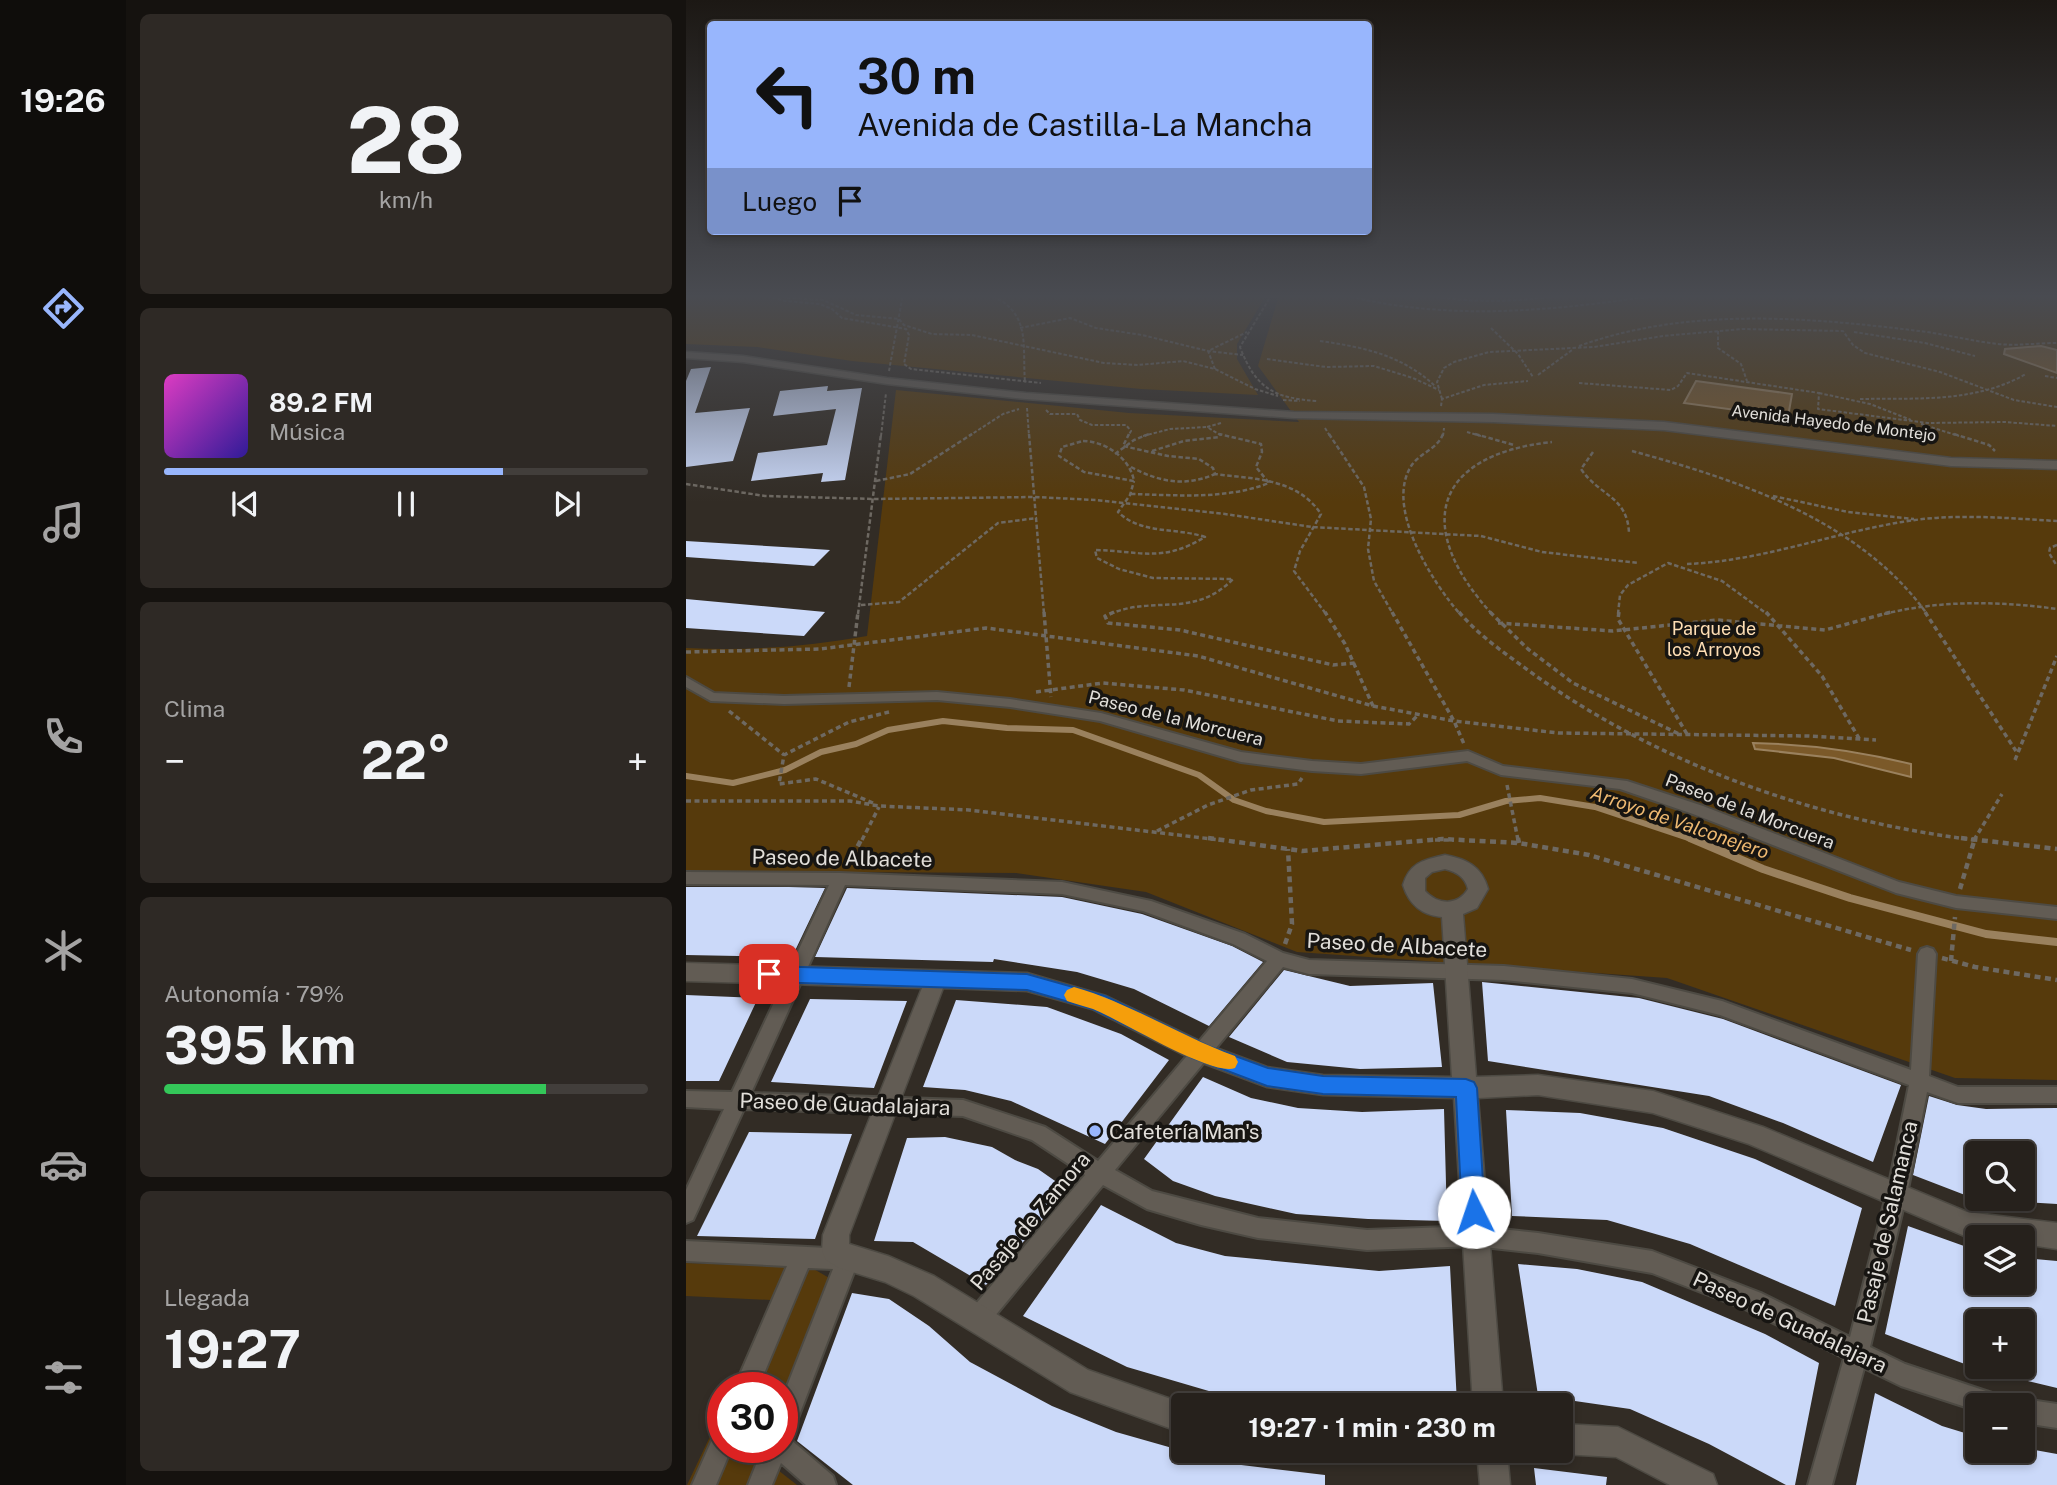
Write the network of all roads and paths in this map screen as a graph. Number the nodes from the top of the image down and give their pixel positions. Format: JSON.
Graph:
{"nodes":[{"id":1,"x":778,"y":363,"type":"edge"},
{"id":2,"x":802,"y":363,"type":"edge"},
{"id":3,"x":891,"y":363,"type":"edge"},
{"id":4,"x":904,"y":363,"type":"edge"},
{"id":5,"x":1023,"y":363,"type":"edge"},
{"id":6,"x":1109,"y":363,"type":"edge"},
{"id":7,"x":1157,"y":363,"type":"edge"},
{"id":8,"x":1192,"y":363,"type":"edge"},
{"id":9,"x":1213,"y":363,"type":"edge"},
{"id":10,"x":1246,"y":363,"type":"edge"},
{"id":11,"x":1299,"y":363,"type":"edge"},
{"id":12,"x":1407,"y":363,"type":"edge"},
{"id":13,"x":1452,"y":363,"type":"edge"},
{"id":14,"x":1523,"y":363,"type":"edge"},
{"id":15,"x":1552,"y":363,"type":"edge"},
{"id":16,"x":1740,"y":363,"type":"edge"},
{"id":17,"x":1906,"y":363,"type":"edge"},
{"id":18,"x":1215,"y":369,"type":"junction"},
{"id":19,"x":864,"y":374,"type":"junction"},
{"id":20,"x":2026,"y":374,"type":"dead end"},
{"id":21,"x":1538,"y":375,"type":"dead end"},
{"id":22,"x":2045,"y":376,"type":"dead end"},
{"id":23,"x":888,"y":377,"type":"junction"},
{"id":24,"x":1533,"y":377,"type":"dead end"},
{"id":25,"x":2057,"y":378,"type":"edge"},
{"id":26,"x":1528,"y":381,"type":"dead end"},
{"id":27,"x":1747,"y":382,"type":"junction"},
{"id":28,"x":1050,"y":383,"type":"dead end"},
{"id":29,"x":1578,"y":383,"type":"dead end"},
{"id":30,"x":1025,"y":385,"type":"junction"},
{"id":31,"x":1439,"y":390,"type":"junction"},
{"id":32,"x":1983,"y":390,"type":"junction"},
{"id":33,"x":1819,"y":393,"type":"junction"},
{"id":34,"x":1278,"y":396,"type":"junction"},
{"id":35,"x":1270,"y":399,"type":"dead end"},
{"id":36,"x":1855,"y":399,"type":"junction"},
{"id":37,"x":1027,"y":406,"type":"junction"},
{"id":38,"x":1035,"y":407,"type":"dead end"},
{"id":39,"x":2057,"y":407,"type":"edge"},
{"id":40,"x":1044,"y":408,"type":"dead end"},
{"id":41,"x":1443,"y":414,"type":"junction"},
{"id":42,"x":1229,"y":421,"type":"dead end"},
{"id":43,"x":1914,"y":422,"type":"junction"},
{"id":44,"x":1323,"y":425,"type":"dead end"},
{"id":45,"x":2057,"y":426,"type":"edge"},
{"id":46,"x":1207,"y":427,"type":"junction"},
{"id":47,"x":1455,"y":430,"type":"dead end"},
{"id":48,"x":1466,"y":432,"type":"dead end"},
{"id":49,"x":1222,"y":436,"type":"junction"},
{"id":50,"x":1552,"y":442,"type":"dead end"},
{"id":51,"x":1123,"y":446,"type":"junction"},
{"id":52,"x":1516,"y":446,"type":"junction"},
{"id":53,"x":1152,"y":451,"type":"junction"},
{"id":54,"x":1632,"y":451,"type":"dead end"},
{"id":55,"x":1593,"y":452,"type":"dead end"},
{"id":56,"x":1115,"y":455,"type":"junction"},
{"id":57,"x":1999,"y":456,"type":"junction"},
{"id":58,"x":2057,"y":457,"type":"edge"},
{"id":59,"x":2057,"y":465,"type":"edge"},
{"id":60,"x":1130,"y":466,"type":"junction"},
{"id":61,"x":1215,"y":474,"type":"junction"},
{"id":62,"x":876,"y":481,"type":"junction"},
{"id":63,"x":1135,"y":481,"type":"junction"},
{"id":64,"x":1269,"y":482,"type":"junction"},
{"id":65,"x":686,"y":484,"type":"edge"},
{"id":66,"x":1131,"y":494,"type":"junction"},
{"id":67,"x":1768,"y":495,"type":"junction"},
{"id":68,"x":1035,"y":497,"type":"junction"},
{"id":69,"x":874,"y":499,"type":"junction"},
{"id":70,"x":1125,"y":503,"type":"junction"},
{"id":71,"x":1037,"y":517,"type":"junction"},
{"id":72,"x":1920,"y":519,"type":"junction"},
{"id":73,"x":2057,"y":521,"type":"edge"},
{"id":74,"x":1312,"y":527,"type":"junction"},
{"id":75,"x":1370,"y":532,"type":"junction"},
{"id":76,"x":1445,"y":533,"type":"junction"},
{"id":77,"x":1413,"y":534,"type":"junction"},
{"id":78,"x":1629,"y":534,"type":"dead end"},
{"id":79,"x":1841,"y":535,"type":"junction"},
{"id":80,"x":2057,"y":545,"type":"edge"},
{"id":81,"x":1638,"y":563,"type":"dead end"},
{"id":82,"x":1687,"y":564,"type":"dead end"},
{"id":83,"x":2057,"y":566,"type":"edge"},
{"id":84,"x":860,"y":605,"type":"junction"},
{"id":85,"x":1921,"y":607,"type":"junction"},
{"id":86,"x":2057,"y":608,"type":"edge"},
{"id":87,"x":1498,"y":623,"type":"junction"},
{"id":88,"x":1780,"y":626,"type":"junction"},
{"id":89,"x":1626,"y":630,"type":"junction"},
{"id":90,"x":1048,"y":635,"type":"junction"},
{"id":91,"x":855,"y":643,"type":"junction"},
{"id":92,"x":686,"y":652,"type":"edge"},
{"id":93,"x":2057,"y":656,"type":"edge"},
{"id":94,"x":1355,"y":663,"type":"junction"},
{"id":95,"x":686,"y":681,"type":"edge"},
{"id":96,"x":1051,"y":688,"type":"junction"},
{"id":97,"x":847,"y":696,"type":"junction"},
{"id":98,"x":711,"y":697,"type":"junction"},
{"id":99,"x":996,"y":702,"type":"junction"},
{"id":100,"x":1373,"y":706,"type":"junction"},
{"id":101,"x":901,"y":709,"type":"dead end"},
{"id":102,"x":1052,"y":709,"type":"junction"},
{"id":103,"x":1418,"y":715,"type":"junction"},
{"id":104,"x":1454,"y":721,"type":"junction"},
{"id":105,"x":1680,"y":734,"type":"junction"},
{"id":106,"x":1687,"y":734,"type":"junction"},
{"id":107,"x":1632,"y":736,"type":"junction"},
{"id":108,"x":1860,"y":740,"type":"junction"},
{"id":109,"x":1876,"y":740,"type":"dead end"},
{"id":110,"x":2016,"y":751,"type":"junction"},
{"id":111,"x":785,"y":755,"type":"junction"},
{"id":112,"x":1468,"y":755,"type":"junction"},
{"id":113,"x":2015,"y":760,"type":"dead end"},
{"id":114,"x":1312,"y":766,"type":"junction"},
{"id":115,"x":1508,"y":788,"type":"dead end"},
{"id":116,"x":2002,"y":794,"type":"dead end"},
{"id":117,"x":686,"y":802,"type":"edge"},
{"id":118,"x":879,"y":806,"type":"junction"},
{"id":119,"x":1157,"y":831,"type":"junction"},
{"id":120,"x":1974,"y":839,"type":"junction"},
{"id":121,"x":1519,"y":844,"type":"junction"},
{"id":122,"x":1288,"y":849,"type":"junction"},
{"id":123,"x":2057,"y":849,"type":"edge"},
{"id":124,"x":686,"y":878,"type":"edge"},
{"id":125,"x":840,"y":879,"type":"junction"},
{"id":126,"x":1956,"y":902,"type":"junction"},
{"id":127,"x":1452,"y":910,"type":"dead end"},
{"id":128,"x":2057,"y":913,"type":"edge"},
{"id":129,"x":1927,"y":954,"type":"junction"},
{"id":130,"x":1279,"y":959,"type":"junction"},
{"id":131,"x":1951,"y":961,"type":"junction"},
{"id":132,"x":686,"y":972,"type":"edge"},
{"id":133,"x":1455,"y":974,"type":"junction"},
{"id":134,"x":796,"y":975,"type":"junction"},
{"id":135,"x":936,"y":979,"type":"junction"},
{"id":136,"x":2057,"y":981,"type":"edge"},
{"id":137,"x":1200,"y":1052,"type":"junction"},
{"id":138,"x":1919,"y":1079,"type":"junction"},
{"id":139,"x":1466,"y":1088,"type":"junction"},
{"id":140,"x":2057,"y":1095,"type":"edge"},
{"id":141,"x":686,"y":1099,"type":"edge"},
{"id":142,"x":737,"y":1100,"type":"junction"},
{"id":143,"x":885,"y":1105,"type":"junction"},
{"id":144,"x":1100,"y":1173,"type":"junction"},
{"id":145,"x":1896,"y":1194,"type":"junction"},
{"id":146,"x":686,"y":1213,"type":"edge"},
{"id":147,"x":1475,"y":1236,"type":"junction"},
{"id":148,"x":2057,"y":1236,"type":"edge"},
{"id":149,"x":686,"y":1251,"type":"edge"},
{"id":150,"x":802,"y":1257,"type":"junction"},
{"id":151,"x":848,"y":1259,"type":"junction"},
{"id":152,"x":977,"y":1320,"type":"junction"},
{"id":153,"x":1858,"y":1351,"type":"junction"},
{"id":154,"x":753,"y":1372,"type":"edge"},
{"id":155,"x":798,"y":1389,"type":"edge"},
{"id":156,"x":1487,"y":1393,"type":"edge"},
{"id":157,"x":1965,"y":1395,"type":"edge"},
{"id":158,"x":2035,"y":1413,"type":"edge"},
{"id":159,"x":1171,"y":1414,"type":"edge"},
{"id":160,"x":2057,"y":1416,"type":"edge"},
{"id":161,"x":1573,"y":1440,"type":"edge"},
{"id":162,"x":798,"y":1462,"type":"edge"},
{"id":163,"x":714,"y":1463,"type":"edge"},
{"id":164,"x":769,"y":1463,"type":"edge"},
{"id":165,"x":1493,"y":1463,"type":"edge"},
{"id":166,"x":704,"y":1485,"type":"edge"},
{"id":167,"x":761,"y":1485,"type":"edge"},
{"id":168,"x":824,"y":1485,"type":"edge"},
{"id":169,"x":1495,"y":1485,"type":"edge"},
{"id":170,"x":1702,"y":1485,"type":"edge"},
{"id":171,"x":1819,"y":1485,"type":"edge"}],
"edges":[{"from":1,"to":19,"type":"street"},
{"from":2,"to":19,"type":"street"},
{"from":3,"to":23,"type":"path"},
{"from":4,"to":30,"type":"path"},
{"from":5,"to":30,"type":"path"},
{"from":6,"to":7,"type":"path"},
{"from":8,"to":18,"type":"path"},
{"from":9,"to":18,"type":"path"},
{"from":10,"to":34,"type":"path"},
{"from":11,"to":31,"type":"path"},
{"from":12,"to":31,"type":"path"},
{"from":13,"to":31,"type":"path"},
{"from":14,"to":24,"type":"path"},
{"from":15,"to":21,"type":"path"},
{"from":16,"to":27,"type":"path"},
{"from":17,"to":32,"type":"path"},
{"from":18,"to":34,"type":"path"},
{"from":19,"to":23,"type":"street"},
{"from":20,"to":32,"type":"path"},
{"from":22,"to":25,"type":"path"},
{"from":23,"to":30,"type":"street","name":"Avenida Hayedo de Montejo"},
{"from":23,"to":41,"type":"street"},
{"from":23,"to":62,"type":"path"},
{"from":26,"to":41,"type":"path"},
{"from":27,"to":29,"type":"path"},
{"from":27,"to":33,"type":"path"},
{"from":28,"to":30,"type":"path"},
{"from":30,"to":41,"type":"street","name":"Avenida Hayedo de Montejo"},
{"from":31,"to":41,"type":"path"},
{"from":32,"to":36,"type":"path"},
{"from":32,"to":39,"type":"path"},
{"from":33,"to":36,"type":"path"},
{"from":33,"to":43,"type":"path"},
{"from":34,"to":35,"type":"path"},
{"from":36,"to":43,"type":"path"},
{"from":37,"to":38,"type":"path"},
{"from":37,"to":62,"type":"path"},
{"from":37,"to":68,"type":"path"},
{"from":40,"to":51,"type":"path"},
{"from":41,"to":47,"type":"path"},
{"from":41,"to":57,"type":"street","name":"Avenida Hayedo de Montejo"},
{"from":41,"to":59,"type":"street"},
{"from":41,"to":77,"type":"path"},
{"from":42,"to":46,"type":"path"},
{"from":43,"to":45,"type":"path"},
{"from":43,"to":57,"type":"path"},
{"from":44,"to":75,"type":"path"},
{"from":46,"to":49,"type":"path"},
{"from":46,"to":51,"type":"path"},
{"from":48,"to":52,"type":"path"},
{"from":49,"to":53,"type":"path"},
{"from":49,"to":64,"type":"path"},
{"from":50,"to":52,"type":"path"},
{"from":51,"to":53,"type":"path"},
{"from":51,"to":56,"type":"path"},
{"from":52,"to":76,"type":"path"},
{"from":53,"to":61,"type":"path"},
{"from":54,"to":67,"type":"path"},
{"from":55,"to":78,"type":"path"},
{"from":56,"to":60,"type":"path"},
{"from":56,"to":63,"type":"path"},
{"from":57,"to":58,"type":"street","name":"Avenida Hayedo de Montejo"},
{"from":60,"to":61,"type":"path"},
{"from":60,"to":63,"type":"path"},
{"from":61,"to":64,"type":"path"},
{"from":62,"to":69,"type":"path"},
{"from":63,"to":66,"type":"path"},
{"from":64,"to":66,"type":"path"},
{"from":64,"to":74,"type":"path"},
{"from":65,"to":69,"type":"path"},
{"from":66,"to":70,"type":"path"},
{"from":67,"to":72,"type":"path"},
{"from":67,"to":79,"type":"path"},
{"from":68,"to":69,"type":"path"},
{"from":68,"to":70,"type":"path"},
{"from":68,"to":71,"type":"path"},
{"from":69,"to":84,"type":"path"},
{"from":70,"to":74,"type":"path"},
{"from":70,"to":94,"type":"path"},
{"from":71,"to":84,"type":"path"},
{"from":71,"to":90,"type":"path"},
{"from":72,"to":73,"type":"path"},
{"from":72,"to":79,"type":"path"},
{"from":74,"to":75,"type":"path"},
{"from":74,"to":94,"type":"path"},
{"from":75,"to":77,"type":"path"},
{"from":75,"to":104,"type":"path"},
{"from":76,"to":77,"type":"path"},
{"from":76,"to":81,"type":"path"},
{"from":76,"to":87,"type":"path"},
{"from":77,"to":107,"type":"path"},
{"from":79,"to":82,"type":"path"},
{"from":79,"to":85,"type":"path"},
{"from":80,"to":83,"type":"path"},
{"from":84,"to":91,"type":"path"},
{"from":85,"to":86,"type":"path"},
{"from":85,"to":88,"type":"path"},
{"from":85,"to":110,"type":"path"},
{"from":87,"to":89,"type":"path"},
{"from":87,"to":105,"type":"path"},
{"from":88,"to":89,"type":"path"},
{"from":88,"to":89,"type":"path"},
{"from":88,"to":108,"type":"path"},
{"from":89,"to":106,"type":"path"},
{"from":90,"to":91,"type":"path"},
{"from":90,"to":96,"type":"path"},
{"from":90,"to":100,"type":"path"},
{"from":91,"to":92,"type":"path"},
{"from":91,"to":97,"type":"path"},
{"from":93,"to":110,"type":"path"},
{"from":94,"to":100,"type":"path"},
{"from":95,"to":98,"type":"street"},
{"from":96,"to":99,"type":"path"},
{"from":96,"to":102,"type":"path"},
{"from":96,"to":103,"type":"path"},
{"from":97,"to":98,"type":"street","name":"Paseo de la Morcuera"},
{"from":97,"to":99,"type":"street","name":"Paseo de la Morcuera"},
{"from":98,"to":111,"type":"path"},
{"from":99,"to":102,"type":"street","name":"Paseo de la Morcuera"},
{"from":100,"to":103,"type":"path"},
{"from":101,"to":111,"type":"path"},
{"from":102,"to":114,"type":"street","name":"Paseo de la Morcuera"},
{"from":103,"to":104,"type":"path"},
{"from":104,"to":107,"type":"path"},
{"from":104,"to":112,"type":"path"},
{"from":105,"to":106,"type":"path"},
{"from":105,"to":107,"type":"path"},
{"from":106,"to":108,"type":"path"},
{"from":107,"to":120,"type":"path"},
{"from":108,"to":109,"type":"path"},
{"from":110,"to":113,"type":"path"},
{"from":111,"to":118,"type":"path"},
{"from":112,"to":114,"type":"street","name":"Paseo de la Morcuera"},
{"from":112,"to":126,"type":"street","name":"Paseo de la Morcuera"},
{"from":114,"to":119,"type":"path"},
{"from":115,"to":121,"type":"path"},
{"from":116,"to":120,"type":"path"},
{"from":117,"to":118,"type":"path"},
{"from":118,"to":119,"type":"path"},
{"from":118,"to":125,"type":"path"},
{"from":119,"to":122,"type":"path"},
{"from":120,"to":123,"type":"path"},
{"from":120,"to":126,"type":"path"},
{"from":121,"to":122,"type":"path"},
{"from":121,"to":129,"type":"path"},
{"from":122,"to":130,"type":"path"},
{"from":124,"to":125,"type":"street","name":"Paseo de Albacete"},
{"from":125,"to":130,"type":"street","name":"Paseo de Albacete"},
{"from":125,"to":134,"type":"street"},
{"from":126,"to":128,"type":"street","name":"Paseo de la Morcuera"},
{"from":126,"to":131,"type":"path"},
{"from":127,"to":133,"type":"street"},
{"from":129,"to":131,"type":"path"},
{"from":129,"to":138,"type":"street","name":"Pasaje de Salamanca"},
{"from":130,"to":133,"type":"street","name":"Paseo de Albacete"},
{"from":130,"to":137,"type":"street","name":"Pasaje de Zamora"},
{"from":131,"to":136,"type":"path"},
{"from":132,"to":134,"type":"street"},
{"from":133,"to":138,"type":"street","name":"Paseo de Albacete"},
{"from":133,"to":139,"type":"street"},
{"from":134,"to":135,"type":"street"},
{"from":134,"to":142,"type":"street"},
{"from":135,"to":137,"type":"street"},
{"from":135,"to":143,"type":"street"},
{"from":137,"to":139,"type":"street"},
{"from":137,"to":144,"type":"street","name":"Pasaje de Zamora"},
{"from":138,"to":140,"type":"street","name":"Paseo de Albacete"},
{"from":138,"to":145,"type":"street","name":"Pasaje de Salamanca"},
{"from":139,"to":145,"type":"street"},
{"from":139,"to":147,"type":"street"},
{"from":141,"to":142,"type":"street","name":"Paseo de Guadalajara"},
{"from":142,"to":143,"type":"street","name":"Paseo de Guadalajara"},
{"from":142,"to":146,"type":"street"},
{"from":143,"to":144,"type":"street","name":"Paseo de Guadalajara"},
{"from":143,"to":151,"type":"street"},
{"from":144,"to":147,"type":"street","name":"Paseo de Guadalajara"},
{"from":144,"to":152,"type":"street","name":"Pasaje de Zamora"},
{"from":145,"to":148,"type":"street"},
{"from":145,"to":153,"type":"street","name":"Pasaje de Salamanca"},
{"from":147,"to":153,"type":"street","name":"Paseo de Guadalajara"},
{"from":147,"to":156,"type":"street"},
{"from":149,"to":150,"type":"street"},
{"from":150,"to":151,"type":"street"},
{"from":150,"to":154,"type":"street"},
{"from":151,"to":152,"type":"street"},
{"from":151,"to":155,"type":"street"},
{"from":152,"to":159,"type":"street"},
{"from":153,"to":157,"type":"street","name":"Paseo de Guadalajara"},
{"from":153,"to":171,"type":"street","name":"Pasaje de Salamanca"},
{"from":158,"to":160,"type":"street"},
{"from":161,"to":170,"type":"street"},
{"from":162,"to":168,"type":"street"},
{"from":163,"to":166,"type":"street"},
{"from":164,"to":167,"type":"street"},
{"from":165,"to":169,"type":"street"}]}
